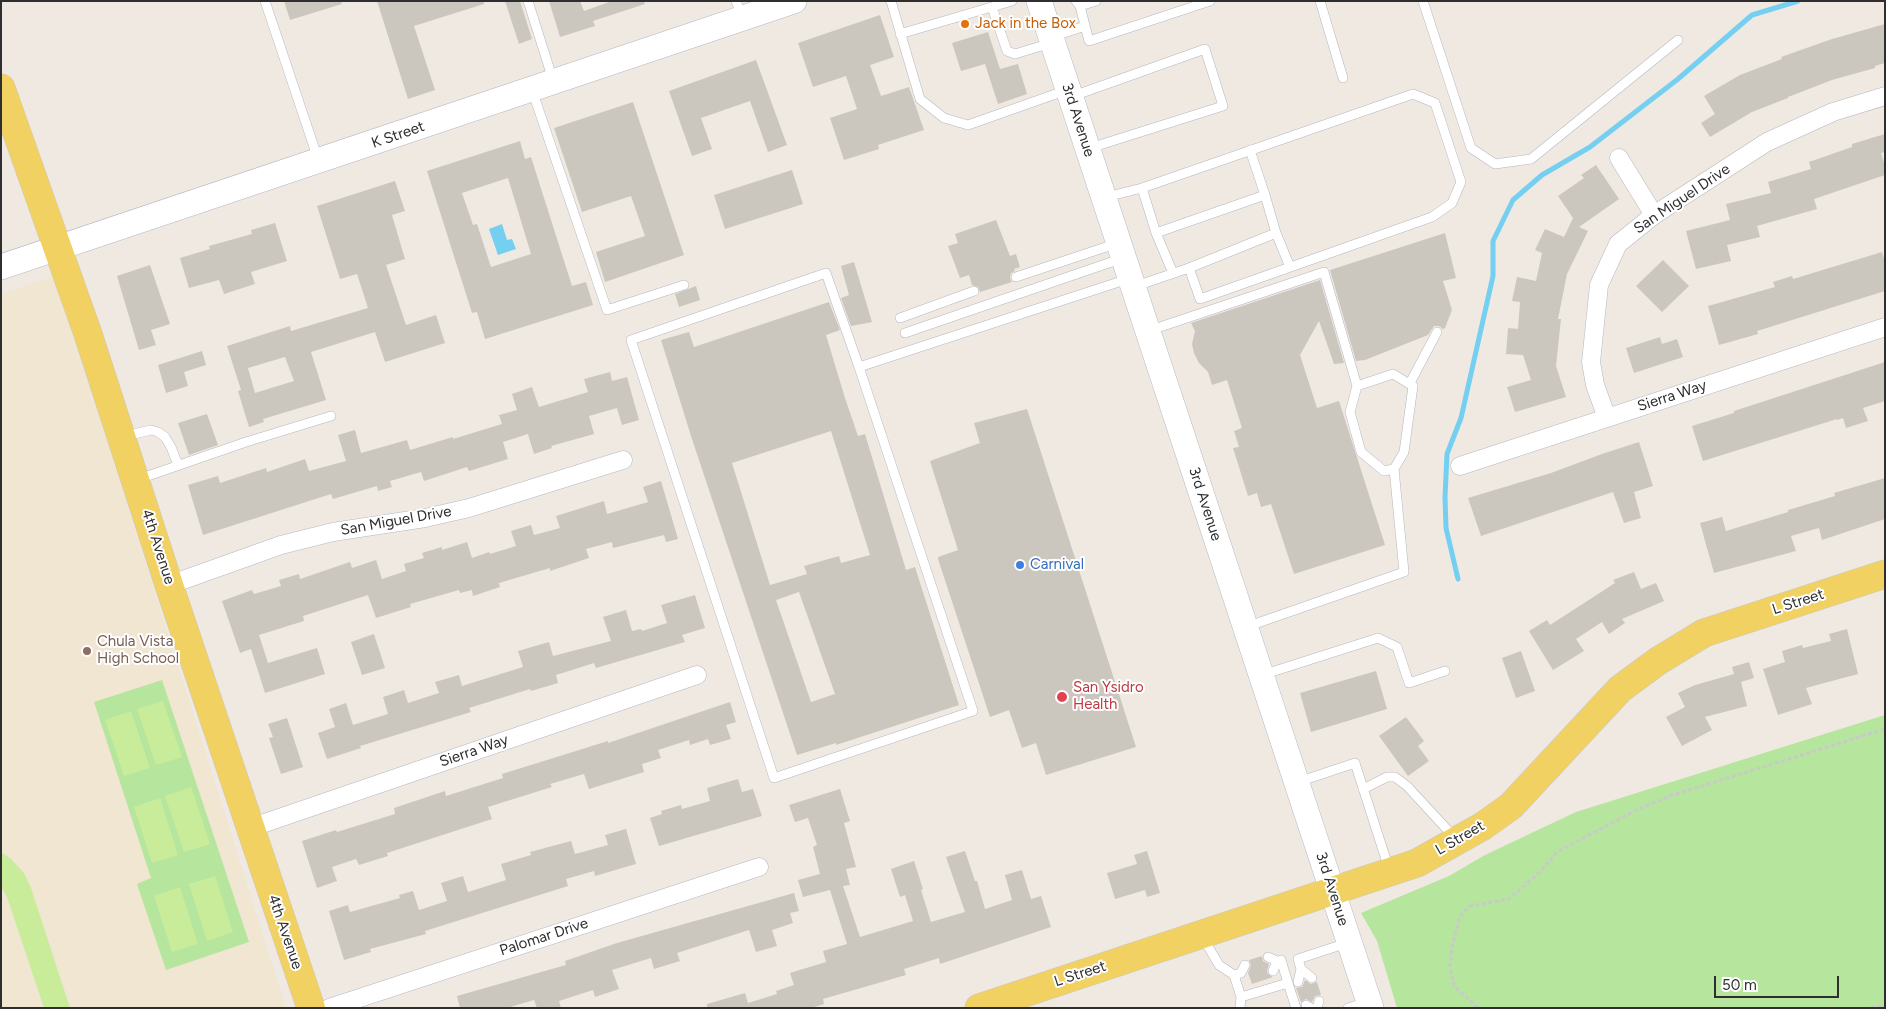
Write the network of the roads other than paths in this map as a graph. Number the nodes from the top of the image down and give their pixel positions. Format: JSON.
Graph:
{"nodes":[{"id":1,"x":265,"y":1,"type":"edge"},
{"id":2,"x":528,"y":1,"type":"edge"},
{"id":3,"x":890,"y":1,"type":"edge"},
{"id":4,"x":1012,"y":1,"type":"edge"},
{"id":5,"x":1039,"y":1,"type":"edge"},
{"id":6,"x":1096,"y":1,"type":"edge"},
{"id":7,"x":1210,"y":1,"type":"edge"},
{"id":8,"x":1320,"y":1,"type":"edge"},
{"id":9,"x":1423,"y":1,"type":"edge"},
{"id":10,"x":780,"y":4,"type":"edge"},
{"id":11,"x":1078,"y":4,"type":"edge"},
{"id":12,"x":992,"y":7,"type":"junction"},
{"id":13,"x":739,"y":10,"type":"edge"},
{"id":14,"x":1085,"y":26,"type":"junction"},
{"id":15,"x":900,"y":34,"type":"junction"},
{"id":16,"x":1052,"y":40,"type":"junction"},
{"id":17,"x":1678,"y":40,"type":"dead end"},
{"id":18,"x":1343,"y":78,"type":"dead end"},
{"id":19,"x":543,"y":86,"type":"junction"},
{"id":20,"x":1,"y":88,"type":"edge"},
{"id":21,"x":1069,"y":93,"type":"junction"},
{"id":22,"x":1885,"y":96,"type":"edge"},
{"id":23,"x":1088,"y":149,"type":"junction"},
{"id":24,"x":1250,"y":150,"type":"junction"},
{"id":25,"x":1619,"y":158,"type":"dead end"},
{"id":26,"x":319,"y":161,"type":"junction"},
{"id":27,"x":1142,"y":188,"type":"junction"},
{"id":28,"x":1265,"y":195,"type":"junction"},
{"id":29,"x":1104,"y":198,"type":"junction"},
{"id":30,"x":1654,"y":215,"type":"junction"},
{"id":31,"x":1156,"y":233,"type":"junction"},
{"id":32,"x":1276,"y":233,"type":"junction"},
{"id":33,"x":58,"y":248,"type":"junction"},
{"id":34,"x":1127,"y":266,"type":"junction"},
{"id":35,"x":1,"y":267,"type":"edge"},
{"id":36,"x":1290,"y":267,"type":"junction"},
{"id":37,"x":1189,"y":268,"type":"junction"},
{"id":38,"x":1173,"y":273,"type":"junction"},
{"id":39,"x":1016,"y":277,"type":"dead end"},
{"id":40,"x":684,"y":285,"type":"dead end"},
{"id":41,"x":974,"y":291,"type":"dead end"},
{"id":42,"x":900,"y":318,"type":"dead end"},
{"id":43,"x":1885,"y":327,"type":"edge"},
{"id":44,"x":1148,"y":331,"type":"junction"},
{"id":45,"x":1437,"y":332,"type":"dead end"},
{"id":46,"x":905,"y":333,"type":"dead end"},
{"id":47,"x":860,"y":367,"type":"junction"},
{"id":48,"x":1410,"y":384,"type":"junction"},
{"id":49,"x":1357,"y":386,"type":"junction"},
{"id":50,"x":331,"y":416,"type":"dead end"},
{"id":51,"x":1607,"y":418,"type":"junction"},
{"id":52,"x":122,"y":437,"type":"junction"},
{"id":53,"x":623,"y":460,"type":"dead end"},
{"id":54,"x":178,"y":465,"type":"junction"},
{"id":55,"x":1460,"y":466,"type":"dead end"},
{"id":56,"x":1394,"y":469,"type":"junction"},
{"id":57,"x":136,"y":480,"type":"junction"},
{"id":58,"x":1885,"y":574,"type":"edge"},
{"id":59,"x":170,"y":585,"type":"junction"},
{"id":60,"x":1246,"y":627,"type":"junction"},
{"id":61,"x":1445,"y":671,"type":"dead end"},
{"id":62,"x":698,"y":674,"type":"dead end"},
{"id":63,"x":1262,"y":675,"type":"junction"},
{"id":64,"x":1297,"y":782,"type":"junction"},
{"id":65,"x":1363,"y":788,"type":"junction"},
{"id":66,"x":250,"y":828,"type":"junction"},
{"id":67,"x":1457,"y":841,"type":"junction"},
{"id":68,"x":759,"y":867,"type":"dead end"},
{"id":69,"x":1390,"y":872,"type":"junction"},
{"id":70,"x":1333,"y":890,"type":"junction"},
{"id":71,"x":1200,"y":934,"type":"junction"},
{"id":72,"x":1350,"y":942,"type":"junction"},
{"id":73,"x":1275,"y":959,"type":"junction"},
{"id":74,"x":1298,"y":959,"type":"junction"},
{"id":75,"x":1245,"y":964,"type":"dead end"},
{"id":76,"x":1301,"y":969,"type":"junction"},
{"id":77,"x":1273,"y":971,"type":"dead end"},
{"id":78,"x":1238,"y":974,"type":"junction"},
{"id":79,"x":1250,"y":978,"type":"dead end"},
{"id":80,"x":1312,"y":978,"type":"dead end"},
{"id":81,"x":1288,"y":982,"type":"junction"},
{"id":82,"x":1298,"y":982,"type":"dead end"},
{"id":83,"x":1241,"y":997,"type":"junction"},
{"id":84,"x":1363,"y":1006,"type":"edge"},
{"id":85,"x":311,"y":1008,"type":"edge"},
{"id":86,"x":329,"y":1008,"type":"edge"},
{"id":87,"x":979,"y":1008,"type":"edge"},
{"id":88,"x":1240,"y":1008,"type":"edge"},
{"id":89,"x":1296,"y":1008,"type":"edge"}],
"edges":[{"from":1,"to":26,"type":"lane"},
{"from":2,"to":19,"type":"lane"},
{"from":3,"to":15,"type":"lane"},
{"from":4,"to":12,"type":"lane"},
{"from":5,"to":16,"type":"main road","name":"3rd Avenue"},
{"from":6,"to":11,"type":"lane"},
{"from":7,"to":14,"type":"lane"},
{"from":8,"to":18,"type":"lane"},
{"from":9,"to":17,"type":"lane"},
{"from":10,"to":13,"type":"main road","name":"K Street"},
{"from":11,"to":14,"type":"lane"},
{"from":12,"to":15,"type":"lane"},
{"from":12,"to":16,"type":"lane"},
{"from":13,"to":19,"type":"main road","name":"K Street"},
{"from":14,"to":16,"type":"lane"},
{"from":15,"to":21,"type":"lane"},
{"from":16,"to":21,"type":"main road","name":"3rd Avenue"},
{"from":19,"to":26,"type":"main road","name":"K Street"},
{"from":19,"to":40,"type":"lane"},
{"from":20,"to":33,"type":"main road","name":"4th Avenue"},
{"from":21,"to":23,"type":"main road","name":"3rd Avenue"},
{"from":21,"to":23,"type":"lane"},
{"from":22,"to":30,"type":"street","name":"San Miguel Drive"},
{"from":23,"to":29,"type":"main road","name":"3rd Avenue"},
{"from":24,"to":27,"type":"lane"},
{"from":24,"to":28,"type":"lane"},
{"from":24,"to":36,"type":"lane"},
{"from":25,"to":30,"type":"street"},
{"from":26,"to":33,"type":"main road","name":"K Street"},
{"from":27,"to":29,"type":"lane"},
{"from":27,"to":31,"type":"lane"},
{"from":28,"to":31,"type":"lane"},
{"from":28,"to":32,"type":"lane"},
{"from":29,"to":34,"type":"main road","name":"3rd Avenue"},
{"from":30,"to":51,"type":"street","name":"San Miguel Drive"},
{"from":31,"to":38,"type":"lane"},
{"from":32,"to":36,"type":"lane"},
{"from":32,"to":37,"type":"lane"},
{"from":33,"to":35,"type":"main road","name":"K Street"},
{"from":33,"to":52,"type":"main road","name":"4th Avenue"},
{"from":34,"to":38,"type":"lane"},
{"from":34,"to":39,"type":"lane"},
{"from":34,"to":44,"type":"main road","name":"3rd Avenue"},
{"from":34,"to":46,"type":"lane"},
{"from":34,"to":47,"type":"lane"},
{"from":36,"to":37,"type":"lane"},
{"from":37,"to":38,"type":"lane"},
{"from":41,"to":42,"type":"lane"},
{"from":43,"to":51,"type":"street","name":"Sierra Way"},
{"from":44,"to":49,"type":"lane"},
{"from":44,"to":60,"type":"main road","name":"3rd Avenue"},
{"from":45,"to":48,"type":"lane"},
{"from":47,"to":47,"type":"lane"},
{"from":48,"to":49,"type":"lane"},
{"from":48,"to":56,"type":"lane"},
{"from":49,"to":56,"type":"lane"},
{"from":50,"to":54,"type":"lane"},
{"from":51,"to":55,"type":"street","name":"Sierra Way"},
{"from":52,"to":54,"type":"lane"},
{"from":52,"to":57,"type":"main road","name":"4th Avenue"},
{"from":53,"to":59,"type":"street","name":"San Miguel Drive"},
{"from":54,"to":57,"type":"lane"},
{"from":56,"to":60,"type":"lane"},
{"from":57,"to":59,"type":"main road","name":"4th Avenue"},
{"from":58,"to":67,"type":"main road","name":"L Street"},
{"from":59,"to":66,"type":"main road","name":"4th Avenue"},
{"from":60,"to":63,"type":"main road","name":"3rd Avenue"},
{"from":61,"to":63,"type":"lane"},
{"from":62,"to":66,"type":"street","name":"Sierra Way"},
{"from":63,"to":64,"type":"main road","name":"3rd Avenue"},
{"from":64,"to":65,"type":"lane"},
{"from":64,"to":70,"type":"main road","name":"3rd Avenue"},
{"from":65,"to":67,"type":"lane"},
{"from":65,"to":69,"type":"lane"},
{"from":66,"to":85,"type":"main road","name":"4th Avenue"},
{"from":67,"to":69,"type":"main road","name":"L Street"},
{"from":68,"to":86,"type":"street","name":"Palomar Drive"},
{"from":69,"to":70,"type":"main road","name":"L Street"},
{"from":70,"to":71,"type":"main road","name":"L Street"},
{"from":70,"to":72,"type":"main road","name":"3rd Avenue"},
{"from":71,"to":78,"type":"lane"},
{"from":71,"to":87,"type":"main road","name":"L Street"},
{"from":72,"to":74,"type":"lane"},
{"from":72,"to":84,"type":"main road","name":"3rd Avenue"},
{"from":73,"to":74,"type":"lane"},
{"from":73,"to":77,"type":"lane"},
{"from":73,"to":81,"type":"lane"},
{"from":74,"to":76,"type":"lane"},
{"from":75,"to":78,"type":"lane"},
{"from":76,"to":80,"type":"lane"},
{"from":76,"to":82,"type":"lane"},
{"from":78,"to":79,"type":"lane"},
{"from":78,"to":83,"type":"lane"},
{"from":81,"to":83,"type":"lane"},
{"from":81,"to":89,"type":"lane"},
{"from":83,"to":88,"type":"lane"}]}
